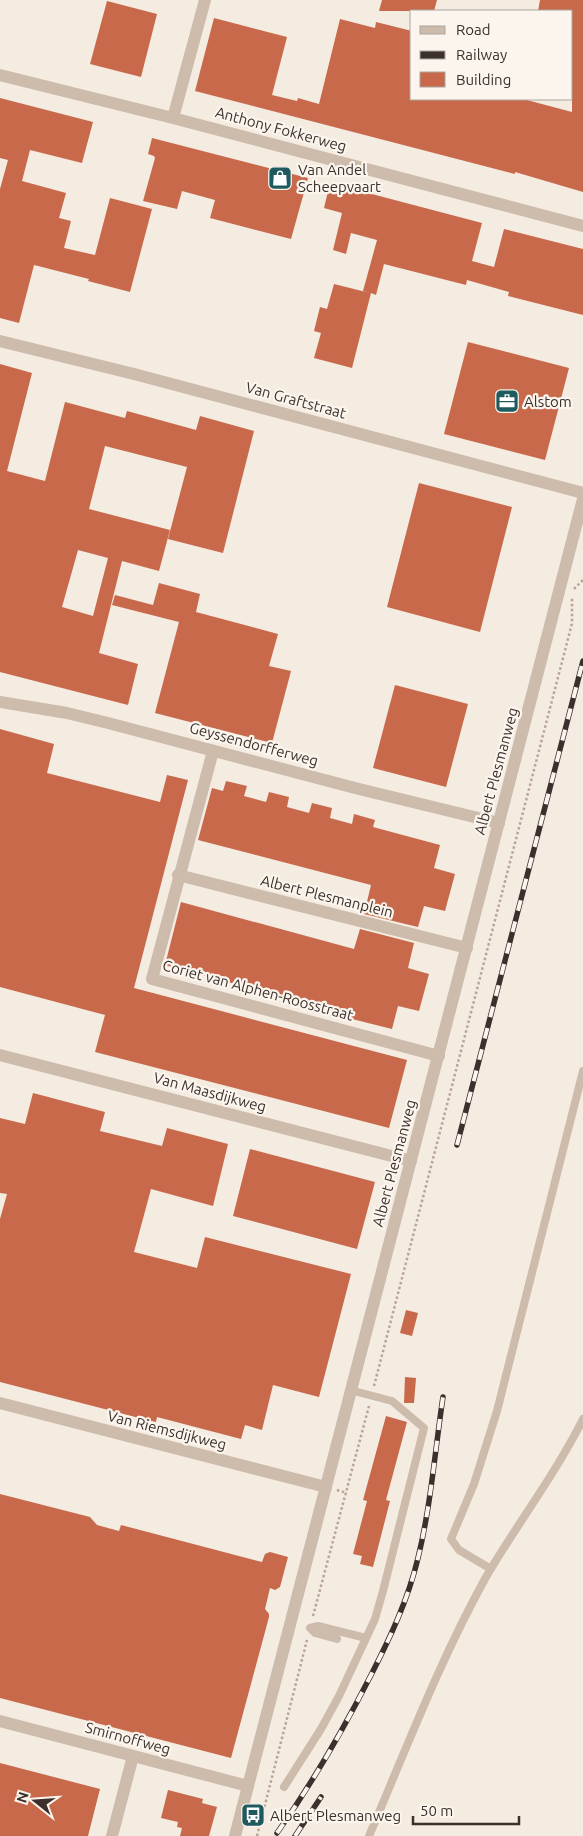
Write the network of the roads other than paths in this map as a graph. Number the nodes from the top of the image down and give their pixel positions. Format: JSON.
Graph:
{"nodes":[{"id":1,"x":205,"y":0,"type":"edge"},
{"id":2,"x":0,"y":74,"type":"edge"},
{"id":3,"x":173,"y":118,"type":"junction"},
{"id":4,"x":583,"y":226,"type":"edge"},
{"id":5,"x":0,"y":341,"type":"edge"},
{"id":6,"x":583,"y":493,"type":"edge"},
{"id":7,"x":583,"y":499,"type":"edge"},
{"id":8,"x":0,"y":702,"type":"edge"},
{"id":9,"x":213,"y":751,"type":"junction"},
{"id":10,"x":499,"y":823,"type":"junction"},
{"id":11,"x":178,"y":875,"type":"junction"},
{"id":12,"x":467,"y":948,"type":"junction"},
{"id":13,"x":0,"y":1055,"type":"edge"},
{"id":14,"x":439,"y":1056,"type":"junction"},
{"id":15,"x":583,"y":1071,"type":"edge"},
{"id":16,"x":411,"y":1161,"type":"junction"},
{"id":17,"x":350,"y":1390,"type":"junction"},
{"id":18,"x":0,"y":1403,"type":"edge"},
{"id":19,"x":583,"y":1419,"type":"edge"},
{"id":20,"x":326,"y":1487,"type":"junction"},
{"id":21,"x":491,"y":1570,"type":"junction"},
{"id":22,"x":310,"y":1628,"type":"road end"},
{"id":23,"x":366,"y":1638,"type":"junction"},
{"id":24,"x":0,"y":1721,"type":"edge"},
{"id":25,"x":133,"y":1756,"type":"junction"},
{"id":26,"x":248,"y":1786,"type":"junction"},
{"id":27,"x":284,"y":1787,"type":"dead end"},
{"id":28,"x":112,"y":1836,"type":"edge"},
{"id":29,"x":235,"y":1836,"type":"edge"},
{"id":30,"x":369,"y":1836,"type":"edge"}],
"edges":[{"from":1,"to":3,"type":"street"},
{"from":2,"to":3,"type":"street","name":"Anthony Fokkerweg"},
{"from":3,"to":4,"type":"street","name":"Anthony Fokkerweg"},
{"from":5,"to":6,"type":"street","name":"Van Graftstraat"},
{"from":7,"to":10,"type":"street","name":"Albert Plesmanweg"},
{"from":8,"to":9,"type":"street","name":"Geyssendorfferweg"},
{"from":9,"to":10,"type":"street","name":"Geyssendorfferweg"},
{"from":9,"to":11,"type":"street","name":"Coriet van Alphen-Roosstraat"},
{"from":10,"to":12,"type":"street","name":"Albert Plesmanweg"},
{"from":11,"to":12,"type":"street","name":"Albert Plesmanplein"},
{"from":11,"to":14,"type":"street","name":"Coriet van Alphen-Roosstraat"},
{"from":12,"to":14,"type":"street","name":"Albert Plesmanweg"},
{"from":13,"to":16,"type":"street","name":"Van Maasdijkweg"},
{"from":14,"to":16,"type":"street","name":"Albert Plesmanweg"},
{"from":15,"to":21,"type":"lane"},
{"from":16,"to":17,"type":"street","name":"Albert Plesmanweg"},
{"from":17,"to":20,"type":"street","name":"Albert Plesmanweg"},
{"from":17,"to":23,"type":"lane"},
{"from":18,"to":20,"type":"street","name":"Van Riemsdijkweg"},
{"from":19,"to":21,"type":"lane"},
{"from":20,"to":26,"type":"street","name":"Albert Plesmanweg"},
{"from":21,"to":30,"type":"lane"},
{"from":22,"to":23,"type":"lane"},
{"from":23,"to":27,"type":"lane"},
{"from":24,"to":25,"type":"street","name":"Smirnoffweg"},
{"from":25,"to":26,"type":"street","name":"Smirnoffweg"},
{"from":25,"to":28,"type":"street"},
{"from":26,"to":29,"type":"street","name":"Albert Plesmanweg"}]}
